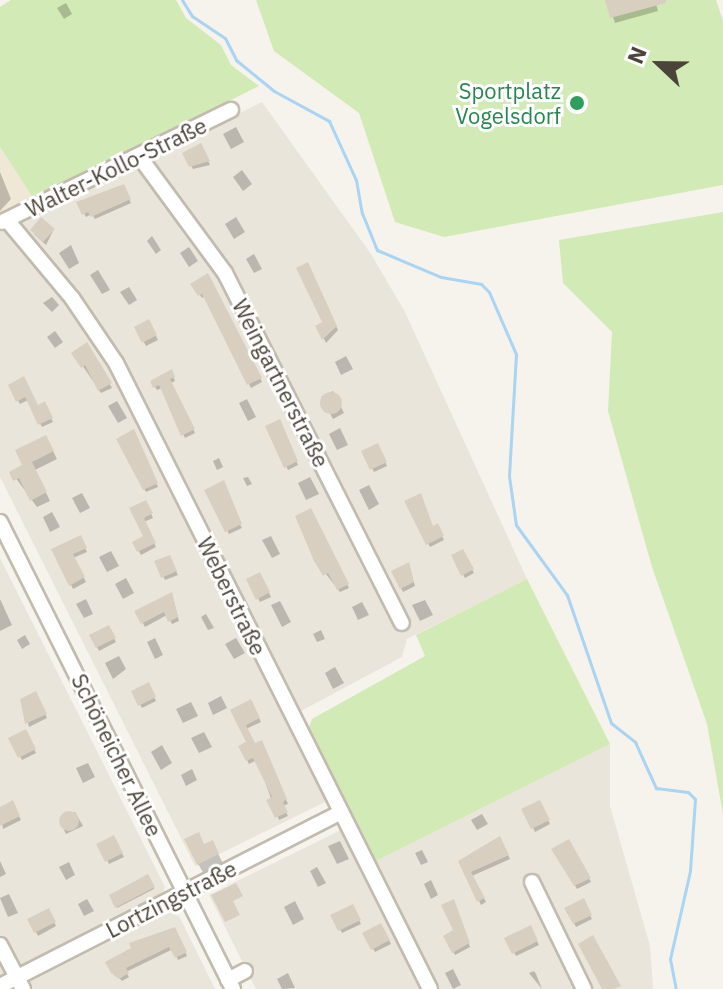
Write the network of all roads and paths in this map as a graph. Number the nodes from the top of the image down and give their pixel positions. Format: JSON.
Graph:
{"nodes":[{"id":1,"x":231,"y":110,"type":"dead end"},
{"id":2,"x":139,"y":156,"type":"junction"},
{"id":3,"x":4,"y":222,"type":"edge"},
{"id":4,"x":0,"y":522,"type":"edge"},
{"id":5,"x":402,"y":623,"type":"dead end"},
{"id":6,"x":341,"y":812,"type":"junction"},
{"id":7,"x":532,"y":882,"type":"dead end"},
{"id":8,"x":183,"y":892,"type":"junction"},
{"id":9,"x":0,"y":945,"type":"edge"},
{"id":10,"x":245,"y":971,"type":"dead end"},
{"id":11,"x":20,"y":983,"type":"edge"},
{"id":12,"x":231,"y":984,"type":"edge"},
{"id":13,"x":0,"y":986,"type":"edge"},
{"id":14,"x":430,"y":989,"type":"edge"},
{"id":15,"x":584,"y":989,"type":"edge"}],
"edges":[{"from":1,"to":2,"type":"street","name":"Walter-Kollo-Straße"},
{"from":2,"to":3,"type":"street","name":"Walter-Kollo-Straße"},
{"from":2,"to":5,"type":"street","name":"Weingartnerstraße"},
{"from":3,"to":6,"type":"street","name":"Weberstraße"},
{"from":4,"to":8,"type":"street","name":"Schöneicher Allee"},
{"from":6,"to":8,"type":"street","name":"Lortzingstraße"},
{"from":6,"to":14,"type":"street","name":"Weberstraße"},
{"from":7,"to":15,"type":"street"},
{"from":8,"to":11,"type":"street","name":"Lortzingstraße"},
{"from":8,"to":12,"type":"street","name":"Schöneicher Allee"},
{"from":9,"to":11,"type":"street"},
{"from":10,"to":12,"type":"street"},
{"from":11,"to":13,"type":"street","name":"Lortzingstraße"}]}
